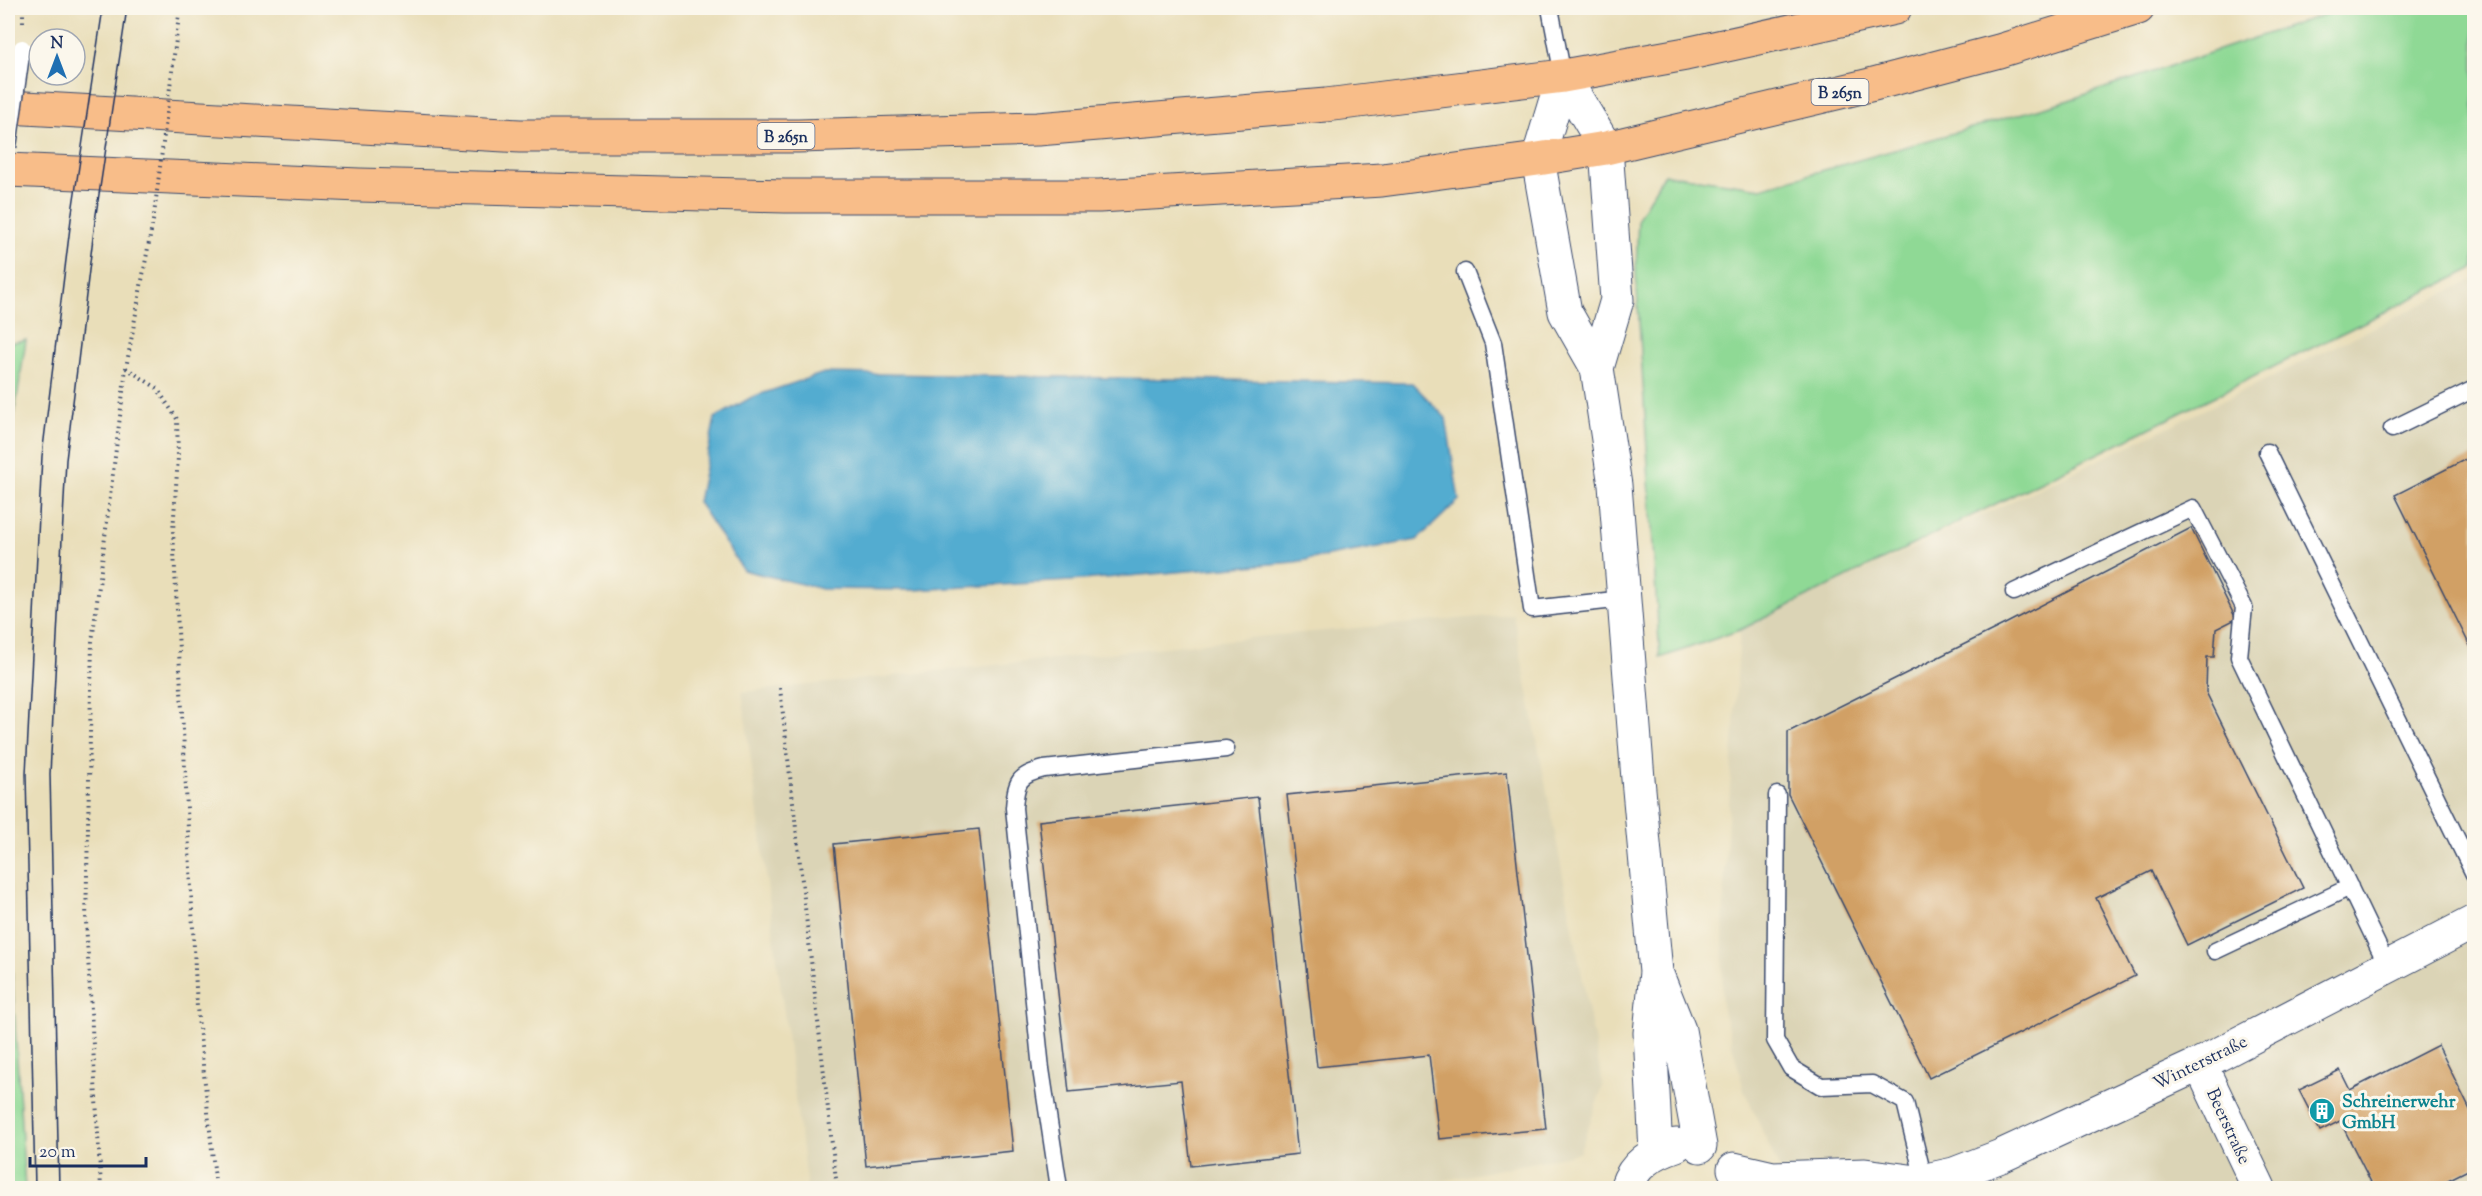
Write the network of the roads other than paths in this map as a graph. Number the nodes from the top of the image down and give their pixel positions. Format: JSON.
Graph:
{"nodes":[{"id":1,"x":1550,"y":8,"type":"edge"},
{"id":2,"x":1895,"y":8,"type":"edge"},
{"id":3,"x":2138,"y":8,"type":"edge"},
{"id":4,"x":22,"y":48,"type":"dead end"},
{"id":5,"x":1563,"y":76,"type":"junction"},
{"id":6,"x":8,"y":107,"type":"edge"},
{"id":7,"x":8,"y":147,"type":"edge"},
{"id":8,"x":1606,"y":148,"type":"junction"},
{"id":9,"x":1538,"y":159,"type":"junction"},
{"id":10,"x":8,"y":170,"type":"edge"},
{"id":11,"x":1465,"y":273,"type":"dead end"},
{"id":12,"x":1597,"y":368,"type":"junction"},
{"id":13,"x":2475,"y":389,"type":"edge"},
{"id":14,"x":2392,"y":429,"type":"dead end"},
{"id":15,"x":2267,"y":452,"type":"dead end"},
{"id":16,"x":2014,"y":592,"type":"dead end"},
{"id":17,"x":1624,"y":598,"type":"junction"},
{"id":18,"x":1226,"y":749,"type":"dead end"},
{"id":19,"x":1777,"y":795,"type":"dead end"},
{"id":20,"x":2475,"y":874,"type":"edge"},
{"id":21,"x":2350,"y":887,"type":"junction"},
{"id":22,"x":2475,"y":922,"type":"edge"},
{"id":23,"x":2215,"y":951,"type":"dead end"},
{"id":24,"x":2388,"y":967,"type":"junction"},
{"id":25,"x":1656,"y":972,"type":"junction"},
{"id":26,"x":2200,"y":1064,"type":"junction"},
{"id":27,"x":1700,"y":1146,"type":"junction"},
{"id":28,"x":1656,"y":1152,"type":"junction"},
{"id":29,"x":1739,"y":1179,"type":"edge"},
{"id":30,"x":1924,"y":1183,"type":"edge"},
{"id":31,"x":1618,"y":1186,"type":"edge"},
{"id":32,"x":1059,"y":1188,"type":"edge"},
{"id":33,"x":2259,"y":1188,"type":"edge"}],
"edges":[{"from":1,"to":5,"type":"lane"},
{"from":2,"to":5,"type":"main road","number":"B 265n"},
{"from":3,"to":8,"type":"main road","number":"B 265n"},
{"from":4,"to":7,"type":"lane","bridge":true},
{"from":5,"to":6,"type":"main road","number":"B 265n"},
{"from":5,"to":8,"type":"street"},
{"from":5,"to":9,"type":"street"},
{"from":8,"to":9,"type":"main road","number":"B 265n"},
{"from":8,"to":12,"type":"street"},
{"from":9,"to":10,"type":"main road","number":"B 265n"},
{"from":9,"to":12,"type":"street"},
{"from":11,"to":17,"type":"lane"},
{"from":12,"to":17,"type":"street"},
{"from":13,"to":14,"type":"lane"},
{"from":15,"to":20,"type":"lane"},
{"from":16,"to":21,"type":"lane"},
{"from":17,"to":25,"type":"street"},
{"from":18,"to":32,"type":"lane"},
{"from":19,"to":30,"type":"lane"},
{"from":21,"to":23,"type":"lane"},
{"from":21,"to":24,"type":"lane"},
{"from":22,"to":24,"type":"street","name":"Winterstraße"},
{"from":24,"to":26,"type":"street","name":"Winterstraße"},
{"from":25,"to":27,"type":"street"},
{"from":25,"to":28,"type":"street"},
{"from":26,"to":30,"type":"street","name":"Winterstraße"},
{"from":26,"to":33,"type":"street","name":"Beerstraße"},
{"from":27,"to":28,"type":"street"},
{"from":27,"to":29,"type":"street"},
{"from":28,"to":31,"type":"street"},
{"from":29,"to":30,"type":"street","name":"Winterstraße"}]}
